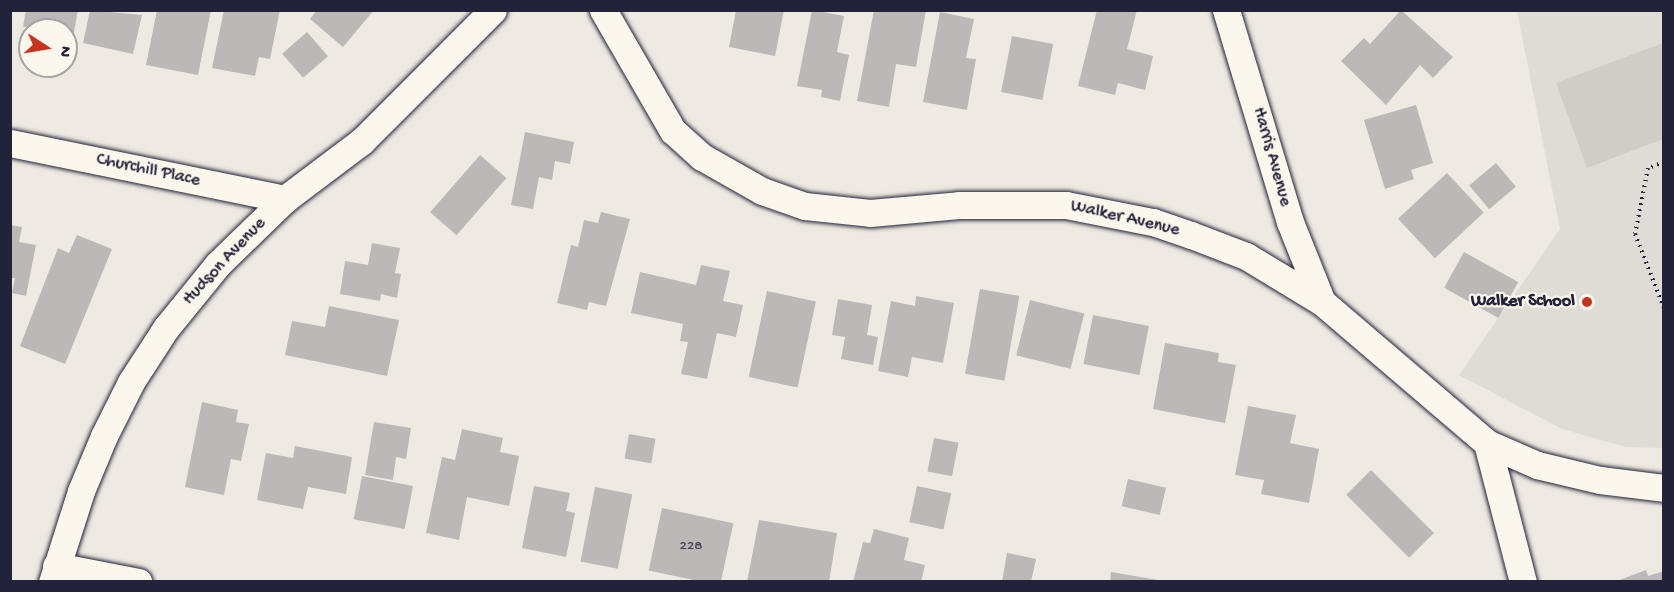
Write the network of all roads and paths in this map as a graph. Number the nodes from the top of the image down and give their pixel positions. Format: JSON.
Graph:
{"nodes":[{"id":1,"x":493,"y":10,"type":"edge"},
{"id":2,"x":603,"y":10,"type":"edge"},
{"id":3,"x":1226,"y":10,"type":"edge"},
{"id":4,"x":10,"y":143,"type":"edge"},
{"id":5,"x":1664,"y":162,"type":"edge"},
{"id":6,"x":285,"y":199,"type":"junction"},
{"id":7,"x":1322,"y":302,"type":"junction"},
{"id":8,"x":1664,"y":308,"type":"edge"},
{"id":9,"x":1487,"y":443,"type":"junction"},
{"id":10,"x":1664,"y":488,"type":"edge"},
{"id":11,"x":54,"y":574,"type":"edge"},
{"id":12,"x":138,"y":582,"type":"edge"},
{"id":13,"x":1523,"y":582,"type":"edge"}],
"edges":[{"from":1,"to":6,"type":"street","name":"Hudson Avenue"},
{"from":2,"to":7,"type":"street","name":"Walker Avenue"},
{"from":3,"to":7,"type":"street","name":"Harris Avenue"},
{"from":4,"to":6,"type":"street","name":"Churchill Place"},
{"from":5,"to":8,"type":"path"},
{"from":6,"to":11,"type":"street","name":"Hudson Avenue"},
{"from":7,"to":9,"type":"street","name":"Walker Avenue"},
{"from":9,"to":10,"type":"street","name":"Walker Avenue"},
{"from":9,"to":13,"type":"street"},
{"from":11,"to":12,"type":"street"}]}
